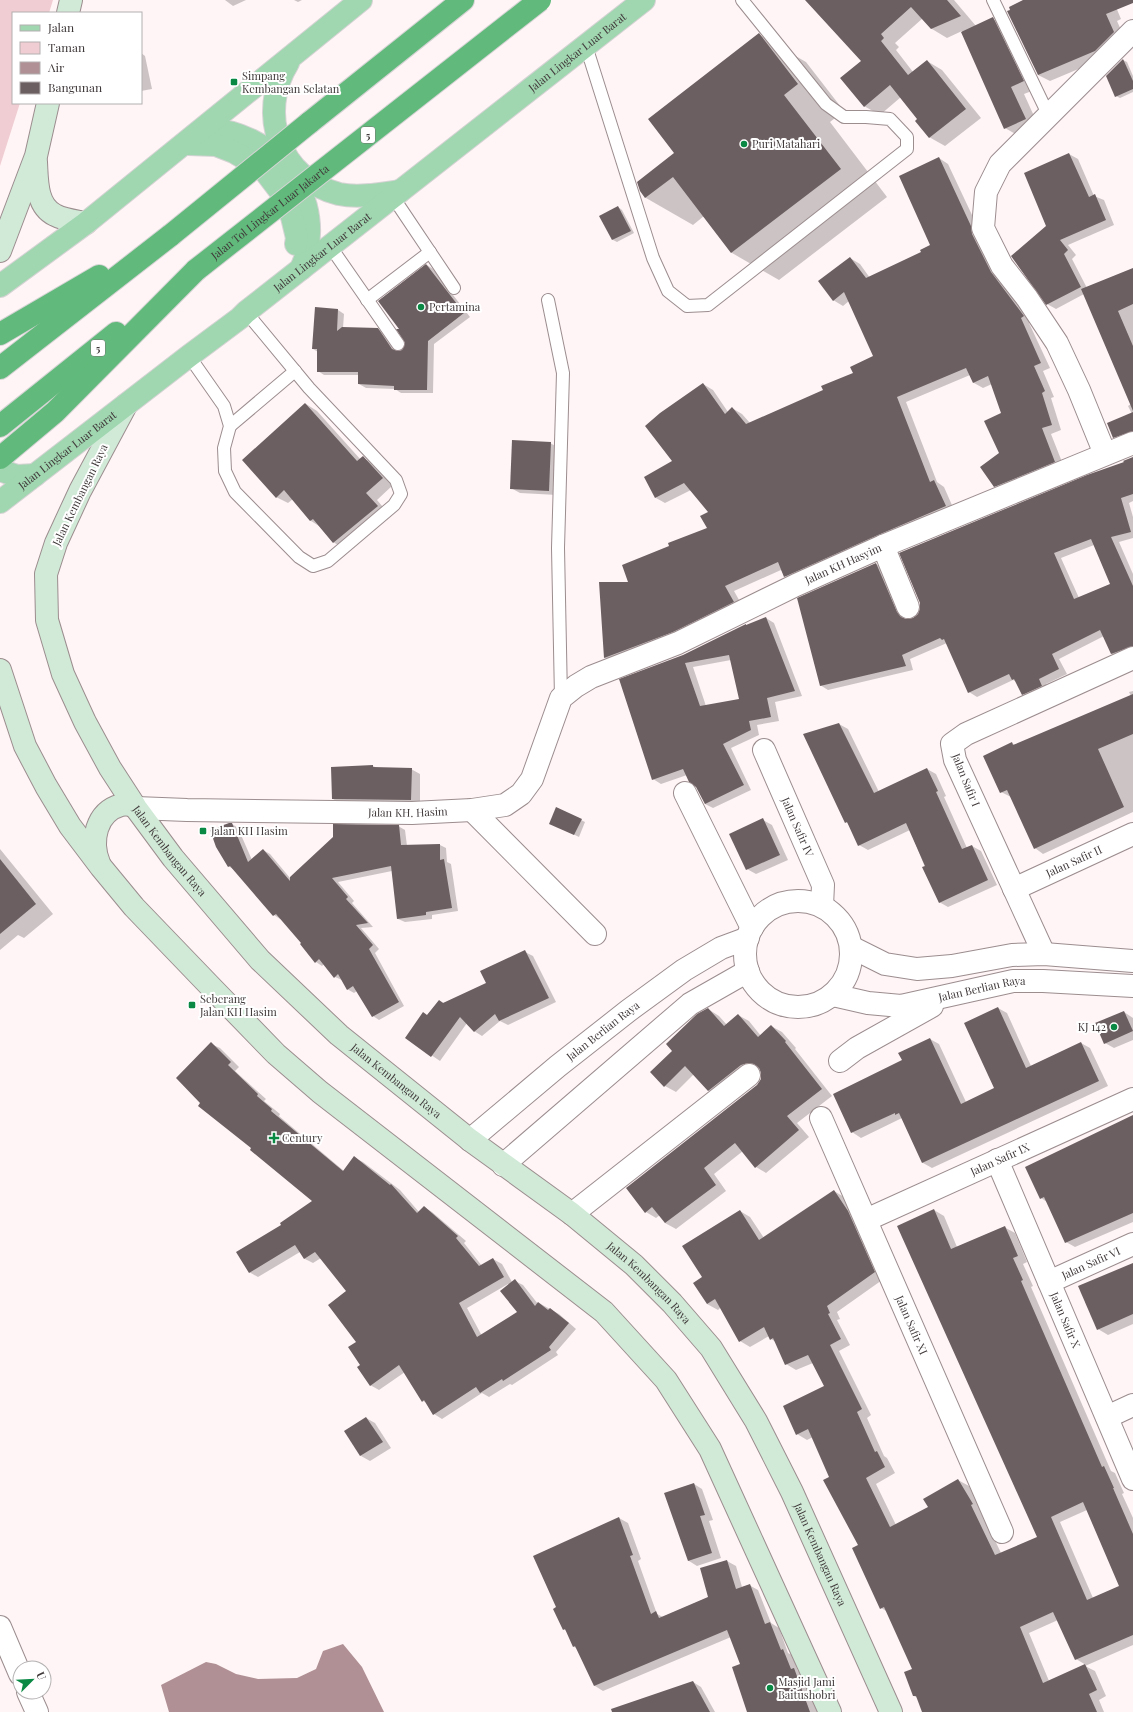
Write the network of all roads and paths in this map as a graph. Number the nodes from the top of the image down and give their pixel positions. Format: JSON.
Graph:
{"nodes":[{"id":1,"x":71,"y":0,"type":"edge"},
{"id":2,"x":361,"y":0,"type":"edge"},
{"id":3,"x":463,"y":0,"type":"edge"},
{"id":4,"x":540,"y":0,"type":"edge"},
{"id":5,"x":644,"y":0,"type":"edge"},
{"id":6,"x":742,"y":0,"type":"edge"},
{"id":7,"x":993,"y":0,"type":"edge"},
{"id":8,"x":68,"y":12,"type":"edge"},
{"id":9,"x":1133,"y":31,"type":"edge"},
{"id":10,"x":586,"y":46,"type":"junction"},
{"id":11,"x":290,"y":59,"type":"junction"},
{"id":12,"x":48,"y":104,"type":"edge"},
{"id":13,"x":232,"y":106,"type":"junction"},
{"id":14,"x":1048,"y":114,"type":"junction"},
{"id":15,"x":185,"y":144,"type":"junction"},
{"id":16,"x":36,"y":156,"type":"junction"},
{"id":17,"x":396,"y":194,"type":"junction"},
{"id":18,"x":86,"y":223,"type":"junction"},
{"id":19,"x":171,"y":235,"type":"junction"},
{"id":20,"x":330,"y":246,"type":"junction"},
{"id":21,"x":0,"y":251,"type":"edge"},
{"id":22,"x":430,"y":252,"type":"junction"},
{"id":23,"x":301,"y":269,"type":"junction"},
{"id":24,"x":196,"y":270,"type":"junction"},
{"id":25,"x":283,"y":283,"type":"junction"},
{"id":26,"x":0,"y":286,"type":"edge"},
{"id":27,"x":454,"y":288,"type":"dead end"},
{"id":28,"x":367,"y":300,"type":"junction"},
{"id":29,"x":548,"y":300,"type":"dead end"},
{"id":30,"x":246,"y":312,"type":"junction"},
{"id":31,"x":0,"y":334,"type":"edge"},
{"id":32,"x":398,"y":344,"type":"dead end"},
{"id":33,"x":189,"y":356,"type":"junction"},
{"id":34,"x":0,"y":368,"type":"edge"},
{"id":35,"x":295,"y":371,"type":"junction"},
{"id":36,"x":126,"y":405,"type":"junction"},
{"id":37,"x":0,"y":426,"type":"edge"},
{"id":38,"x":230,"y":426,"type":"junction"},
{"id":39,"x":1133,"y":443,"type":"edge"},
{"id":40,"x":1105,"y":454,"type":"junction"},
{"id":41,"x":0,"y":458,"type":"edge"},
{"id":42,"x":0,"y":470,"type":"edge"},
{"id":43,"x":35,"y":475,"type":"junction"},
{"id":44,"x":0,"y":502,"type":"edge"},
{"id":45,"x":883,"y":546,"type":"junction"},
{"id":46,"x":908,"y":607,"type":"dead end"},
{"id":47,"x":1133,"y":658,"type":"edge"},
{"id":48,"x":0,"y":670,"type":"edge"},
{"id":49,"x":561,"y":698,"type":"junction"},
{"id":50,"x":764,"y":750,"type":"dead end"},
{"id":51,"x":685,"y":792,"type":"dead end"},
{"id":52,"x":135,"y":806,"type":"junction"},
{"id":53,"x":472,"y":810,"type":"junction"},
{"id":54,"x":1133,"y":834,"type":"edge"},
{"id":55,"x":101,"y":867,"type":"junction"},
{"id":56,"x":1014,"y":888,"type":"junction"},
{"id":57,"x":822,"y":906,"type":"junction"},
{"id":58,"x":750,"y":933,"type":"junction"},
{"id":59,"x":595,"y":934,"type":"dead end"},
{"id":60,"x":851,"y":947,"type":"junction"},
{"id":61,"x":1044,"y":954,"type":"junction"},
{"id":62,"x":1133,"y":961,"type":"edge"},
{"id":63,"x":748,"y":971,"type":"junction"},
{"id":64,"x":1133,"y":986,"type":"edge"},
{"id":65,"x":833,"y":995,"type":"junction"},
{"id":66,"x":950,"y":995,"type":"junction"},
{"id":67,"x":840,"y":1061,"type":"dead end"},
{"id":68,"x":749,"y":1075,"type":"dead end"},
{"id":69,"x":1133,"y":1099,"type":"edge"},
{"id":70,"x":821,"y":1118,"type":"dead end"},
{"id":71,"x":470,"y":1140,"type":"junction"},
{"id":72,"x":998,"y":1160,"type":"junction"},
{"id":73,"x":503,"y":1165,"type":"junction"},
{"id":74,"x":572,"y":1214,"type":"junction"},
{"id":75,"x":866,"y":1220,"type":"junction"},
{"id":76,"x":1133,"y":1244,"type":"edge"},
{"id":77,"x":1049,"y":1282,"type":"junction"},
{"id":78,"x":1133,"y":1405,"type":"edge"},
{"id":79,"x":1107,"y":1417,"type":"junction"},
{"id":80,"x":1133,"y":1479,"type":"edge"},
{"id":81,"x":1002,"y":1532,"type":"dead end"},
{"id":82,"x":0,"y":1627,"type":"edge"},
{"id":83,"x":14,"y":1660,"type":"edge"},
{"id":84,"x":31,"y":1700,"type":"edge"},
{"id":85,"x":36,"y":1712,"type":"edge"},
{"id":86,"x":830,"y":1712,"type":"edge"},
{"id":87,"x":891,"y":1712,"type":"edge"}],
"edges":[{"from":1,"to":8,"type":"main road"},
{"from":2,"to":11,"type":"main road"},
{"from":3,"to":19,"type":"highway","bridge":true},
{"from":4,"to":24,"type":"highway","name":"Jalan Tol Lingkar Luar Jakarta","number":"5","bridge":true},
{"from":5,"to":10,"type":"main road","name":"Jalan Lingkar Luar Barat"},
{"from":6,"to":10,"type":"lane"},
{"from":7,"to":14,"type":"lane"},
{"from":9,"to":14,"type":"street"},
{"from":10,"to":17,"type":"main road","name":"Jalan Lingkar Luar Barat"},
{"from":11,"to":13,"type":"main road"},
{"from":11,"to":17,"type":"main road"},
{"from":12,"to":16,"type":"main road"},
{"from":13,"to":15,"type":"main road"},
{"from":13,"to":23,"type":"main road"},
{"from":14,"to":40,"type":"street"},
{"from":15,"to":18,"type":"main road"},
{"from":15,"to":25,"type":"main road"},
{"from":16,"to":18,"type":"main road"},
{"from":16,"to":21,"type":"main road"},
{"from":17,"to":20,"type":"main road","name":"Jalan Lingkar Luar Barat"},
{"from":17,"to":22,"type":"lane"},
{"from":18,"to":26,"type":"main road"},
{"from":19,"to":31,"type":"highway"},
{"from":19,"to":34,"type":"highway"},
{"from":20,"to":23,"type":"main road","name":"Jalan Lingkar Luar Barat"},
{"from":20,"to":28,"type":"lane"},
{"from":22,"to":27,"type":"lane"},
{"from":22,"to":28,"type":"lane"},
{"from":23,"to":25,"type":"main road","name":"Jalan Lingkar Luar Barat"},
{"from":24,"to":37,"type":"highway","name":"Jalan Tol Lingkar Luar Jakarta","number":"5"},
{"from":24,"to":41,"type":"highway"},
{"from":25,"to":30,"type":"main road","name":"Jalan Lingkar Luar Barat"},
{"from":28,"to":32,"type":"lane"},
{"from":29,"to":49,"type":"lane"},
{"from":30,"to":33,"type":"main road","name":"Jalan Lingkar Luar Barat"},
{"from":30,"to":35,"type":"lane"},
{"from":33,"to":36,"type":"main road","name":"Jalan Lingkar Luar Barat"},
{"from":33,"to":38,"type":"lane"},
{"from":35,"to":38,"type":"lane"},
{"from":35,"to":38,"type":"lane"},
{"from":36,"to":43,"type":"main road","name":"Jalan Lingkar Luar Barat"},
{"from":36,"to":52,"type":"main road","name":"Jalan Kembangan Raya"},
{"from":39,"to":40,"type":"street","name":"Jalan KH Hasyim"},
{"from":40,"to":45,"type":"street","name":"Jalan KH Hasyim"},
{"from":42,"to":43,"type":"main road"},
{"from":43,"to":44,"type":"main road","name":"Jalan Lingkar Luar Barat"},
{"from":45,"to":46,"type":"street"},
{"from":45,"to":49,"type":"street","name":"Jalan KH Hasyim"},
{"from":47,"to":56,"type":"street","name":"Jalan Safir I"},
{"from":48,"to":55,"type":"main road"},
{"from":49,"to":53,"type":"street","name":"Jalan KH. Hasim"},
{"from":50,"to":57,"type":"street","name":"Jalan Safir IV"},
{"from":51,"to":58,"type":"street"},
{"from":52,"to":53,"type":"street","name":"Jalan KH. Hasim"},
{"from":52,"to":55,"type":"main road"},
{"from":52,"to":71,"type":"main road","name":"Jalan Kembangan Raya"},
{"from":53,"to":59,"type":"street"},
{"from":54,"to":56,"type":"street","name":"Jalan Safir II"},
{"from":55,"to":86,"type":"main road"},
{"from":56,"to":61,"type":"street","name":"Jalan Safir I"},
{"from":57,"to":58,"type":"street"},
{"from":57,"to":60,"type":"street"},
{"from":58,"to":63,"type":"street"},
{"from":58,"to":71,"type":"street","name":"Jalan Berlian Raya"},
{"from":60,"to":61,"type":"street"},
{"from":60,"to":65,"type":"street"},
{"from":61,"to":62,"type":"street"},
{"from":63,"to":65,"type":"street"},
{"from":63,"to":73,"type":"street"},
{"from":64,"to":66,"type":"street","name":"Jalan Berlian Raya"},
{"from":65,"to":66,"type":"street","name":"Jalan Berlian Raya"},
{"from":66,"to":67,"type":"street"},
{"from":68,"to":74,"type":"street"},
{"from":69,"to":72,"type":"street","name":"Jalan Safir IX"},
{"from":70,"to":75,"type":"street","name":"Jalan Safir XI"},
{"from":71,"to":73,"type":"main road","name":"Jalan Kembangan Raya"},
{"from":72,"to":75,"type":"street","name":"Jalan Safir IX"},
{"from":72,"to":77,"type":"street","name":"Jalan Safir X"},
{"from":73,"to":74,"type":"main road","name":"Jalan Kembangan Raya"},
{"from":74,"to":87,"type":"main road","name":"Jalan Kembangan Raya"},
{"from":75,"to":81,"type":"street","name":"Jalan Safir XI"},
{"from":76,"to":77,"type":"street","name":"Jalan Safir VI"},
{"from":77,"to":79,"type":"street","name":"Jalan Safir X"},
{"from":78,"to":79,"type":"street"},
{"from":79,"to":80,"type":"street","name":"Jalan Safir X"},
{"from":82,"to":83,"type":"street"},
{"from":84,"to":85,"type":"street"}]}
